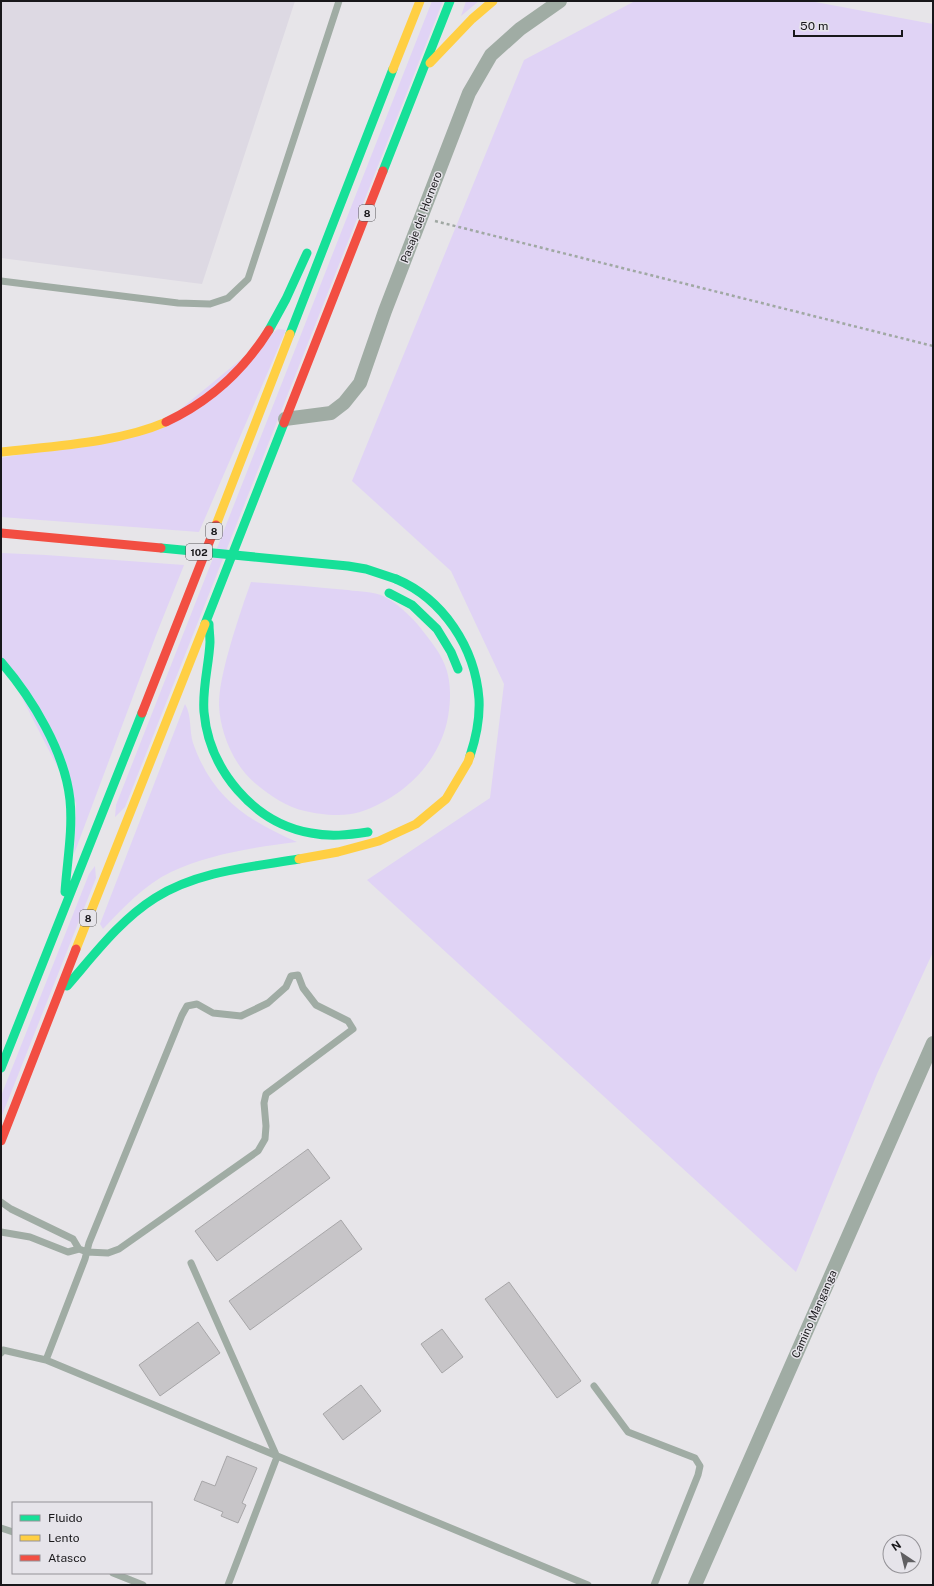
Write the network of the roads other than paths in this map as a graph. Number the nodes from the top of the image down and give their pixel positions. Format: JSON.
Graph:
{"nodes":[{"id":1,"x":340,"y":1,"type":"edge"},
{"id":2,"x":414,"y":1,"type":"edge"},
{"id":3,"x":420,"y":1,"type":"edge"},
{"id":4,"x":450,"y":1,"type":"edge"},
{"id":5,"x":493,"y":1,"type":"edge"},
{"id":6,"x":560,"y":1,"type":"edge"},
{"id":7,"x":410,"y":26,"type":"junction"},
{"id":8,"x":422,"y":74,"type":"junction"},
{"id":9,"x":331,"y":233,"type":"junction"},
{"id":10,"x":1,"y":281,"type":"edge"},
{"id":11,"x":285,"y":419,"type":"junction"},
{"id":12,"x":1,"y":452,"type":"edge"},
{"id":13,"x":1,"y":533,"type":"edge"},
{"id":14,"x":189,"y":564,"type":"dead end"},
{"id":15,"x":236,"y":568,"type":"dead end"},
{"id":16,"x":386,"y":591,"type":"dead end"},
{"id":17,"x":208,"y":614,"type":"junction"},
{"id":18,"x":1,"y":662,"type":"edge"},
{"id":19,"x":461,"y":676,"type":"dead end"},
{"id":20,"x":97,"y":829,"type":"junction"},
{"id":21,"x":378,"y":829,"type":"dead end"},
{"id":22,"x":121,"y":838,"type":"junction"},
{"id":23,"x":65,"y":906,"type":"junction"},
{"id":24,"x":56,"y":999,"type":"junction"},
{"id":25,"x":933,"y":1043,"type":"edge"},
{"id":26,"x":1,"y":1068,"type":"edge"},
{"id":27,"x":1,"y":1142,"type":"edge"},
{"id":28,"x":1,"y":1202,"type":"edge"},
{"id":29,"x":1,"y":1232,"type":"edge"},
{"id":30,"x":79,"y":1249,"type":"junction"},
{"id":31,"x":86,"y":1252,"type":"junction"},
{"id":32,"x":191,"y":1263,"type":"dead end"},
{"id":33,"x":1,"y":1353,"type":"edge"},
{"id":34,"x":46,"y":1360,"type":"junction"},
{"id":35,"x":594,"y":1386,"type":"dead end"},
{"id":36,"x":277,"y":1457,"type":"junction"},
{"id":37,"x":1,"y":1528,"type":"edge"},
{"id":38,"x":12,"y":1532,"type":"edge"},
{"id":39,"x":116,"y":1574,"type":"edge"},
{"id":40,"x":143,"y":1585,"type":"edge"},
{"id":41,"x":228,"y":1585,"type":"edge"},
{"id":42,"x":588,"y":1585,"type":"edge"},
{"id":43,"x":654,"y":1585,"type":"edge"},
{"id":44,"x":696,"y":1585,"type":"edge"}],
"edges":[{"from":1,"to":10,"type":"lane"},
{"from":2,"to":7,"type":"highway"},
{"from":3,"to":7,"type":"highway","number":"8"},
{"from":4,"to":8,"type":"highway","number":"8"},
{"from":5,"to":8,"type":"highway"},
{"from":6,"to":11,"type":"street","name":"Pasaje del Hornero"},
{"from":7,"to":9,"type":"highway","number":"8"},
{"from":8,"to":11,"type":"highway","number":"8"},
{"from":9,"to":12,"type":"highway"},
{"from":9,"to":20,"type":"highway","number":"8"},
{"from":11,"to":17,"type":"highway","number":"8"},
{"from":13,"to":24,"type":"highway","number":"102","bridge":true},
{"from":14,"to":15,"type":"highway","number":"102"},
{"from":16,"to":19,"type":"highway"},
{"from":17,"to":21,"type":"highway"},
{"from":17,"to":22,"type":"highway","number":"8"},
{"from":18,"to":23,"type":"highway"},
{"from":20,"to":22,"type":"street"},
{"from":20,"to":23,"type":"highway","number":"8"},
{"from":22,"to":24,"type":"highway","number":"8"},
{"from":23,"to":26,"type":"highway","number":"8"},
{"from":24,"to":27,"type":"highway","number":"8"},
{"from":25,"to":44,"type":"street","name":"Camino Manganga"},
{"from":28,"to":30,"type":"lane"},
{"from":29,"to":30,"type":"lane"},
{"from":30,"to":31,"type":"lane"},
{"from":31,"to":31,"type":"lane"},
{"from":31,"to":34,"type":"lane"},
{"from":32,"to":36,"type":"lane"},
{"from":33,"to":34,"type":"lane"},
{"from":34,"to":36,"type":"lane"},
{"from":35,"to":43,"type":"lane"},
{"from":36,"to":41,"type":"lane"},
{"from":36,"to":42,"type":"lane"},
{"from":37,"to":38,"type":"lane"},
{"from":39,"to":40,"type":"lane"}]}
